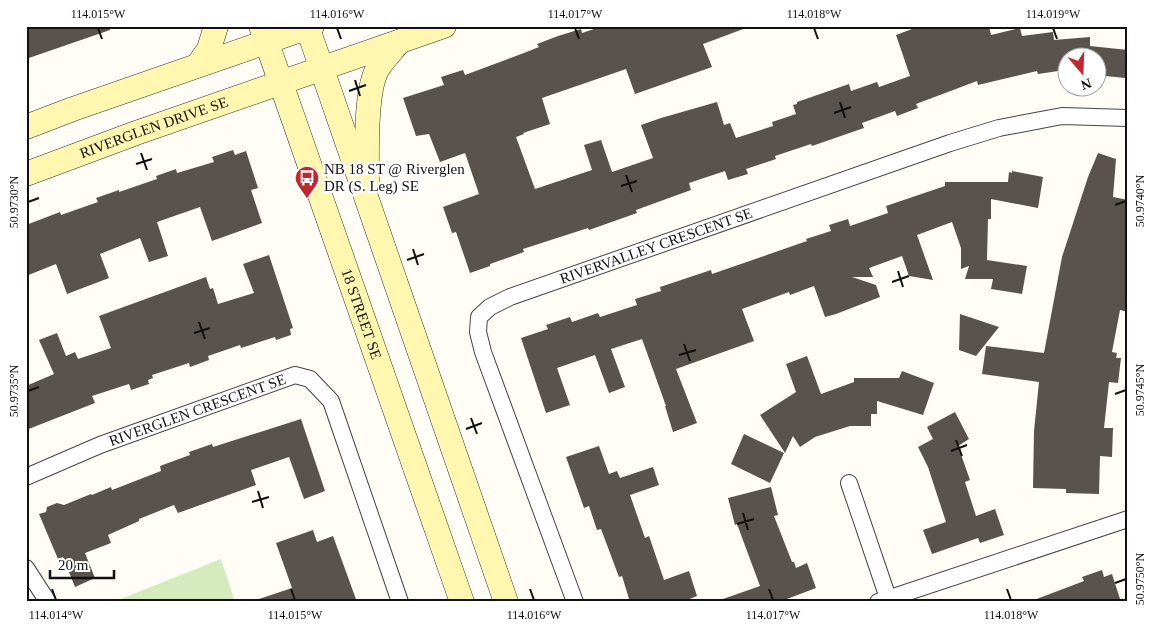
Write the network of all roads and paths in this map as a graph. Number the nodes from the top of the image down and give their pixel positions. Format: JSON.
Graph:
{"nodes":[{"id":1,"x":216,"y":26,"type":"edge"},
{"id":2,"x":444,"y":26,"type":"edge"},
{"id":3,"x":309,"y":27,"type":"edge"},
{"id":4,"x":264,"y":34,"type":"edge"},
{"id":5,"x":400,"y":42,"type":"junction"},
{"id":6,"x":198,"y":65,"type":"junction"},
{"id":7,"x":322,"y":69,"type":"junction"},
{"id":8,"x":282,"y":83,"type":"junction"},
{"id":9,"x":1128,"y":118,"type":"edge"},
{"id":10,"x":26,"y":128,"type":"edge"},
{"id":11,"x":26,"y":174,"type":"edge"},
{"id":12,"x":367,"y":202,"type":"junction"},
{"id":13,"x":26,"y":477,"type":"edge"},
{"id":14,"x":849,"y":483,"type":"dead end"},
{"id":15,"x":1128,"y":519,"type":"edge"},
{"id":16,"x":26,"y":568,"type":"edge"},
{"id":17,"x":883,"y":600,"type":"edge"},
{"id":18,"x":48,"y":602,"type":"edge"},
{"id":19,"x":400,"y":602,"type":"edge"},
{"id":20,"x":462,"y":602,"type":"edge"},
{"id":21,"x":506,"y":602,"type":"edge"},
{"id":22,"x":575,"y":602,"type":"edge"}],
"edges":[{"from":1,"to":6,"type":"main road"},
{"from":2,"to":5,"type":"main road","name":"RIVERGLEN DRIVE SE"},
{"from":3,"to":4,"type":"main road"},
{"from":3,"to":7,"type":"main road"},
{"from":4,"to":6,"type":"main road"},
{"from":4,"to":8,"type":"main road","name":"18 STREET SE"},
{"from":5,"to":7,"type":"main road","name":"RIVERGLEN DRIVE SE"},
{"from":5,"to":12,"type":"main road"},
{"from":6,"to":10,"type":"main road"},
{"from":7,"to":8,"type":"main road","name":"RIVERGLEN DRIVE SE"},
{"from":7,"to":12,"type":"main road"},
{"from":8,"to":11,"type":"main road","name":"RIVERGLEN DRIVE SE"},
{"from":8,"to":20,"type":"main road","name":"18 STREET SE"},
{"from":9,"to":22,"type":"street","name":"RIVERVALLEY CRESCENT SE"},
{"from":12,"to":21,"type":"main road"},
{"from":13,"to":19,"type":"street","name":"RIVERGLEN CRESCENT SE"},
{"from":14,"to":17,"type":"street"},
{"from":15,"to":17,"type":"street"},
{"from":16,"to":18,"type":"street"}]}
